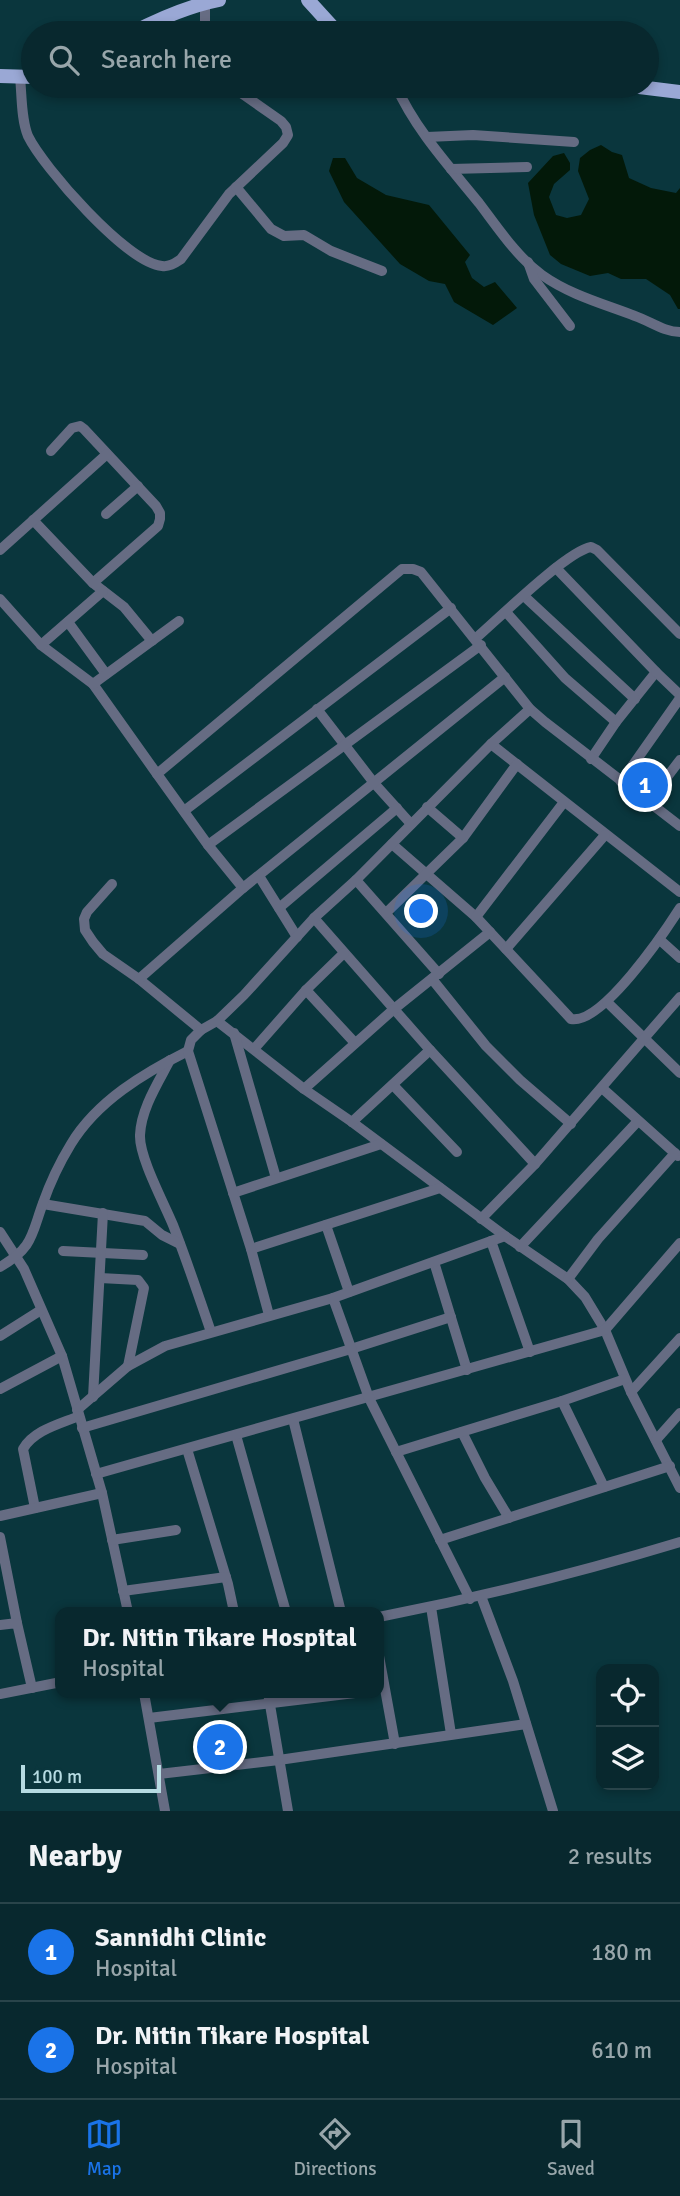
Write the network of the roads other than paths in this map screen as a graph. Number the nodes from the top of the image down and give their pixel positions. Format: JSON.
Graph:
{"nodes":[{"id":1,"x":309,"y":0,"type":"edge"},
{"id":2,"x":212,"y":1,"type":"edge"},
{"id":3,"x":157,"y":21,"type":"edge"},
{"id":4,"x":208,"y":21,"type":"edge"},
{"id":5,"x":327,"y":21,"type":"edge"},
{"id":6,"x":0,"y":76,"type":"edge"},
{"id":7,"x":21,"y":77,"type":"edge"},
{"id":8,"x":659,"y":89,"type":"edge"},
{"id":9,"x":680,"y":92,"type":"edge"},
{"id":10,"x":27,"y":98,"type":"edge"},
{"id":11,"x":248,"y":98,"type":"edge"},
{"id":12,"x":401,"y":98,"type":"edge"},
{"id":13,"x":427,"y":137,"type":"junction"},
{"id":14,"x":574,"y":142,"type":"dead end"},
{"id":15,"x":527,"y":167,"type":"dead end"},
{"id":16,"x":451,"y":169,"type":"junction"},
{"id":17,"x":236,"y":187,"type":"junction"},
{"id":18,"x":528,"y":262,"type":"junction"},
{"id":19,"x":382,"y":271,"type":"dead end"},
{"id":20,"x":570,"y":326,"type":"dead end"},
{"id":21,"x":680,"y":332,"type":"edge"},
{"id":22,"x":51,"y":451,"type":"dead end"},
{"id":23,"x":107,"y":454,"type":"junction"},
{"id":24,"x":138,"y":486,"type":"junction"},
{"id":25,"x":106,"y":514,"type":"dead end"},
{"id":26,"x":33,"y":520,"type":"junction"},
{"id":27,"x":0,"y":550,"type":"edge"},
{"id":28,"x":556,"y":568,"type":"junction"},
{"id":29,"x":93,"y":583,"type":"junction"},
{"id":30,"x":103,"y":591,"type":"junction"},
{"id":31,"x":524,"y":596,"type":"junction"},
{"id":32,"x":0,"y":599,"type":"edge"},
{"id":33,"x":451,"y":608,"type":"junction"},
{"id":34,"x":506,"y":612,"type":"junction"},
{"id":35,"x":179,"y":621,"type":"dead end"},
{"id":36,"x":68,"y":622,"type":"junction"},
{"id":37,"x":680,"y":634,"type":"edge"},
{"id":38,"x":152,"y":641,"type":"junction"},
{"id":39,"x":478,"y":642,"type":"junction"},
{"id":40,"x":41,"y":645,"type":"junction"},
{"id":41,"x":656,"y":672,"type":"junction"},
{"id":42,"x":106,"y":674,"type":"junction"},
{"id":43,"x":505,"y":677,"type":"junction"},
{"id":44,"x":93,"y":684,"type":"junction"},
{"id":45,"x":680,"y":696,"type":"edge"},
{"id":46,"x":635,"y":699,"type":"junction"},
{"id":47,"x":317,"y":709,"type":"junction"},
{"id":48,"x":530,"y":709,"type":"junction"},
{"id":49,"x":616,"y":722,"type":"junction"},
{"id":50,"x":491,"y":744,"type":"junction"},
{"id":51,"x":345,"y":745,"type":"junction"},
{"id":52,"x":591,"y":759,"type":"junction"},
{"id":53,"x":680,"y":760,"type":"edge"},
{"id":54,"x":517,"y":764,"type":"junction"},
{"id":55,"x":157,"y":774,"type":"junction"},
{"id":56,"x":621,"y":782,"type":"junction"},
{"id":57,"x":374,"y":783,"type":"junction"},
{"id":58,"x":564,"y":802,"type":"junction"},
{"id":59,"x":648,"y":802,"type":"junction"},
{"id":60,"x":427,"y":807,"type":"junction"},
{"id":61,"x":397,"y":808,"type":"junction"},
{"id":62,"x":184,"y":811,"type":"junction"},
{"id":63,"x":411,"y":824,"type":"junction"},
{"id":64,"x":680,"y":826,"type":"edge"},
{"id":65,"x":605,"y":835,"type":"junction"},
{"id":66,"x":463,"y":838,"type":"junction"},
{"id":67,"x":392,"y":844,"type":"junction"},
{"id":68,"x":208,"y":845,"type":"junction"},
{"id":69,"x":427,"y":874,"type":"junction"},
{"id":70,"x":259,"y":876,"type":"junction"},
{"id":71,"x":356,"y":880,"type":"junction"},
{"id":72,"x":112,"y":884,"type":"dead end"},
{"id":73,"x":243,"y":888,"type":"junction"},
{"id":74,"x":680,"y":892,"type":"edge"},
{"id":75,"x":279,"y":908,"type":"junction"},
{"id":76,"x":680,"y":908,"type":"edge"},
{"id":77,"x":386,"y":913,"type":"junction"},
{"id":78,"x":476,"y":917,"type":"junction"},
{"id":79,"x":314,"y":918,"type":"junction"},
{"id":80,"x":490,"y":932,"type":"junction"},
{"id":81,"x":296,"y":937,"type":"junction"},
{"id":82,"x":660,"y":940,"type":"junction"},
{"id":83,"x":506,"y":949,"type":"junction"},
{"id":84,"x":344,"y":953,"type":"junction"},
{"id":85,"x":680,"y":958,"type":"edge"},
{"id":86,"x":435,"y":976,"type":"junction"},
{"id":87,"x":139,"y":979,"type":"junction"},
{"id":88,"x":306,"y":990,"type":"junction"},
{"id":89,"x":680,"y":997,"type":"edge"},
{"id":90,"x":607,"y":1002,"type":"junction"},
{"id":91,"x":394,"y":1009,"type":"junction"},
{"id":92,"x":217,"y":1021,"type":"junction"},
{"id":93,"x":201,"y":1030,"type":"junction"},
{"id":94,"x":234,"y":1033,"type":"junction"},
{"id":95,"x":643,"y":1039,"type":"junction"},
{"id":96,"x":355,"y":1043,"type":"junction"},
{"id":97,"x":254,"y":1049,"type":"junction"},
{"id":98,"x":430,"y":1050,"type":"junction"},
{"id":99,"x":188,"y":1051,"type":"junction"},
{"id":100,"x":170,"y":1060,"type":"junction"},
{"id":101,"x":679,"y":1070,"type":"edge"},
{"id":102,"x":393,"y":1085,"type":"junction"},
{"id":103,"x":602,"y":1088,"type":"junction"},
{"id":104,"x":304,"y":1089,"type":"junction"},
{"id":105,"x":638,"y":1121,"type":"junction"},
{"id":106,"x":352,"y":1122,"type":"junction"},
{"id":107,"x":571,"y":1124,"type":"junction"},
{"id":108,"x":381,"y":1144,"type":"junction"},
{"id":109,"x":457,"y":1152,"type":"dead end"},
{"id":110,"x":677,"y":1156,"type":"edge"},
{"id":111,"x":535,"y":1164,"type":"junction"},
{"id":112,"x":276,"y":1178,"type":"junction"},
{"id":113,"x":440,"y":1188,"type":"junction"},
{"id":114,"x":233,"y":1193,"type":"junction"},
{"id":115,"x":43,"y":1204,"type":"junction"},
{"id":116,"x":103,"y":1213,"type":"junction"},
{"id":117,"x":481,"y":1219,"type":"junction"},
{"id":118,"x":326,"y":1225,"type":"junction"},
{"id":119,"x":0,"y":1232,"type":"edge"},
{"id":120,"x":505,"y":1236,"type":"junction"},
{"id":121,"x":491,"y":1241,"type":"junction"},
{"id":122,"x":680,"y":1242,"type":"edge"},
{"id":123,"x":180,"y":1244,"type":"junction"},
{"id":124,"x":520,"y":1247,"type":"junction"},
{"id":125,"x":251,"y":1249,"type":"junction"},
{"id":126,"x":62,"y":1251,"type":"dead end"},
{"id":127,"x":100,"y":1252,"type":"junction"},
{"id":128,"x":143,"y":1255,"type":"dead end"},
{"id":129,"x":18,"y":1257,"type":"junction"},
{"id":130,"x":434,"y":1262,"type":"junction"},
{"id":131,"x":0,"y":1268,"type":"edge"},
{"id":132,"x":100,"y":1278,"type":"junction"},
{"id":133,"x":568,"y":1279,"type":"junction"},
{"id":134,"x":349,"y":1292,"type":"junction"},
{"id":135,"x":332,"y":1298,"type":"junction"},
{"id":136,"x":41,"y":1310,"type":"junction"},
{"id":137,"x":269,"y":1315,"type":"junction"},
{"id":138,"x":450,"y":1317,"type":"junction"},
{"id":139,"x":605,"y":1330,"type":"junction"},
{"id":140,"x":211,"y":1332,"type":"junction"},
{"id":141,"x":0,"y":1336,"type":"edge"},
{"id":142,"x":680,"y":1338,"type":"edge"},
{"id":143,"x":351,"y":1349,"type":"junction"},
{"id":144,"x":530,"y":1352,"type":"junction"},
{"id":145,"x":62,"y":1356,"type":"junction"},
{"id":146,"x":128,"y":1366,"type":"junction"},
{"id":147,"x":467,"y":1370,"type":"junction"},
{"id":148,"x":625,"y":1379,"type":"junction"},
{"id":149,"x":0,"y":1389,"type":"edge"},
{"id":150,"x":631,"y":1392,"type":"junction"},
{"id":151,"x":93,"y":1397,"type":"junction"},
{"id":152,"x":369,"y":1398,"type":"junction"},
{"id":153,"x":562,"y":1401,"type":"junction"},
{"id":154,"x":78,"y":1413,"type":"junction"},
{"id":155,"x":680,"y":1413,"type":"edge"},
{"id":156,"x":293,"y":1419,"type":"junction"},
{"id":157,"x":82,"y":1428,"type":"junction"},
{"id":158,"x":462,"y":1432,"type":"junction"},
{"id":159,"x":236,"y":1435,"type":"junction"},
{"id":160,"x":656,"y":1440,"type":"junction"},
{"id":161,"x":187,"y":1449,"type":"junction"},
{"id":162,"x":396,"y":1452,"type":"junction"},
{"id":163,"x":670,"y":1466,"type":"junction"},
{"id":164,"x":96,"y":1474,"type":"junction"},
{"id":165,"x":604,"y":1488,"type":"junction"},
{"id":166,"x":680,"y":1488,"type":"edge"},
{"id":167,"x":102,"y":1493,"type":"junction"},
{"id":168,"x":35,"y":1508,"type":"junction"},
{"id":169,"x":0,"y":1516,"type":"edge"},
{"id":170,"x":509,"y":1518,"type":"junction"},
{"id":171,"x":176,"y":1530,"type":"dead end"},
{"id":172,"x":0,"y":1537,"type":"edge"},
{"id":173,"x":112,"y":1540,"type":"junction"},
{"id":174,"x":440,"y":1540,"type":"junction"},
{"id":175,"x":680,"y":1542,"type":"edge"},
{"id":176,"x":226,"y":1577,"type":"junction"},
{"id":177,"x":123,"y":1591,"type":"junction"},
{"id":178,"x":476,"y":1597,"type":"junction"},
{"id":179,"x":127,"y":1607,"type":"edge"},
{"id":180,"x":233,"y":1607,"type":"edge"},
{"id":181,"x":285,"y":1607,"type":"edge"},
{"id":182,"x":340,"y":1607,"type":"edge"},
{"id":183,"x":431,"y":1607,"type":"junction"},
{"id":184,"x":384,"y":1617,"type":"edge"},
{"id":185,"x":18,"y":1623,"type":"junction"},
{"id":186,"x":0,"y":1625,"type":"edge"},
{"id":187,"x":55,"y":1683,"type":"edge"},
{"id":188,"x":32,"y":1688,"type":"junction"},
{"id":189,"x":0,"y":1694,"type":"edge"},
{"id":190,"x":384,"y":1697,"type":"edge"},
{"id":191,"x":145,"y":1698,"type":"edge"},
{"id":192,"x":269,"y":1698,"type":"edge"},
{"id":193,"x":149,"y":1718,"type":"junction"},
{"id":194,"x":526,"y":1724,"type":"junction"},
{"id":195,"x":451,"y":1734,"type":"junction"},
{"id":196,"x":395,"y":1744,"type":"junction"},
{"id":197,"x":279,"y":1760,"type":"junction"},
{"id":198,"x":159,"y":1774,"type":"junction"},
{"id":199,"x":166,"y":1811,"type":"edge"},
{"id":200,"x":288,"y":1811,"type":"edge"},
{"id":201,"x":554,"y":1811,"type":"edge"}],
"edges":[{"from":1,"to":5,"type":"main road"},
{"from":2,"to":3,"type":"main road"},
{"from":2,"to":4,"type":"street"},
{"from":6,"to":7,"type":"main road"},
{"from":8,"to":9,"type":"main road"},
{"from":10,"to":17,"type":"street"},
{"from":11,"to":17,"type":"street"},
{"from":12,"to":13,"type":"street"},
{"from":13,"to":14,"type":"street"},
{"from":13,"to":16,"type":"street"},
{"from":15,"to":16,"type":"street"},
{"from":16,"to":18,"type":"street"},
{"from":17,"to":19,"type":"street"},
{"from":18,"to":20,"type":"street"},
{"from":18,"to":21,"type":"street"},
{"from":22,"to":23,"type":"street"},
{"from":23,"to":24,"type":"street"},
{"from":23,"to":26,"type":"street"},
{"from":24,"to":25,"type":"street"},
{"from":24,"to":29,"type":"street"},
{"from":26,"to":27,"type":"street"},
{"from":26,"to":29,"type":"street"},
{"from":28,"to":31,"type":"street"},
{"from":28,"to":37,"type":"street"},
{"from":28,"to":41,"type":"street"},
{"from":29,"to":30,"type":"street"},
{"from":30,"to":36,"type":"street"},
{"from":30,"to":38,"type":"street"},
{"from":31,"to":34,"type":"street"},
{"from":31,"to":46,"type":"street"},
{"from":32,"to":40,"type":"street"},
{"from":33,"to":39,"type":"street"},
{"from":33,"to":47,"type":"street"},
{"from":33,"to":55,"type":"street"},
{"from":34,"to":39,"type":"street"},
{"from":34,"to":49,"type":"street"},
{"from":35,"to":38,"type":"street"},
{"from":36,"to":40,"type":"street"},
{"from":36,"to":42,"type":"street"},
{"from":38,"to":42,"type":"street"},
{"from":39,"to":43,"type":"street"},
{"from":39,"to":51,"type":"street"},
{"from":40,"to":44,"type":"street"},
{"from":41,"to":45,"type":"street"},
{"from":41,"to":46,"type":"street"},
{"from":42,"to":44,"type":"street"},
{"from":43,"to":48,"type":"street"},
{"from":43,"to":57,"type":"street"},
{"from":44,"to":55,"type":"street"},
{"from":45,"to":56,"type":"street"},
{"from":46,"to":49,"type":"street"},
{"from":47,"to":51,"type":"street"},
{"from":47,"to":62,"type":"street"},
{"from":48,"to":50,"type":"street"},
{"from":48,"to":52,"type":"street"},
{"from":49,"to":52,"type":"street"},
{"from":50,"to":54,"type":"street"},
{"from":50,"to":60,"type":"street"},
{"from":51,"to":57,"type":"street"},
{"from":51,"to":68,"type":"street"},
{"from":52,"to":56,"type":"street"},
{"from":53,"to":59,"type":"street"},
{"from":54,"to":58,"type":"street"},
{"from":54,"to":66,"type":"street"},
{"from":55,"to":62,"type":"street"},
{"from":56,"to":59,"type":"street"},
{"from":57,"to":61,"type":"street"},
{"from":57,"to":70,"type":"street"},
{"from":58,"to":65,"type":"street"},
{"from":58,"to":78,"type":"street"},
{"from":59,"to":64,"type":"street"},
{"from":60,"to":63,"type":"street"},
{"from":60,"to":66,"type":"street"},
{"from":61,"to":63,"type":"street"},
{"from":61,"to":75,"type":"street"},
{"from":62,"to":68,"type":"street"},
{"from":63,"to":67,"type":"street"},
{"from":65,"to":74,"type":"street"},
{"from":65,"to":83,"type":"street"},
{"from":66,"to":69,"type":"street"},
{"from":67,"to":69,"type":"street"},
{"from":67,"to":71,"type":"street"},
{"from":68,"to":73,"type":"street"},
{"from":69,"to":77,"type":"street"},
{"from":69,"to":78,"type":"street"},
{"from":70,"to":73,"type":"street"},
{"from":70,"to":75,"type":"street"},
{"from":71,"to":77,"type":"street"},
{"from":71,"to":79,"type":"street"},
{"from":72,"to":87,"type":"street"},
{"from":73,"to":87,"type":"street"},
{"from":75,"to":81,"type":"street"},
{"from":76,"to":82,"type":"street"},
{"from":77,"to":86,"type":"street"},
{"from":78,"to":80,"type":"street"},
{"from":79,"to":81,"type":"street"},
{"from":79,"to":84,"type":"street"},
{"from":80,"to":83,"type":"street"},
{"from":80,"to":86,"type":"street"},
{"from":81,"to":92,"type":"street"},
{"from":82,"to":85,"type":"street"},
{"from":82,"to":90,"type":"street"},
{"from":83,"to":90,"type":"street"},
{"from":84,"to":88,"type":"street"},
{"from":84,"to":91,"type":"street"},
{"from":86,"to":91,"type":"street"},
{"from":86,"to":107,"type":"street"},
{"from":87,"to":93,"type":"street"},
{"from":88,"to":96,"type":"street"},
{"from":88,"to":97,"type":"street"},
{"from":89,"to":95,"type":"street"},
{"from":90,"to":95,"type":"street"},
{"from":91,"to":96,"type":"street"},
{"from":91,"to":98,"type":"street"},
{"from":92,"to":93,"type":"street"},
{"from":92,"to":94,"type":"street"},
{"from":93,"to":99,"type":"street"},
{"from":94,"to":97,"type":"street"},
{"from":94,"to":112,"type":"street"},
{"from":95,"to":101,"type":"street"},
{"from":95,"to":103,"type":"street"},
{"from":96,"to":104,"type":"street"},
{"from":97,"to":104,"type":"street"},
{"from":98,"to":102,"type":"street"},
{"from":98,"to":111,"type":"street"},
{"from":99,"to":100,"type":"street"},
{"from":99,"to":114,"type":"street"},
{"from":100,"to":115,"type":"street"},
{"from":100,"to":123,"type":"street"},
{"from":102,"to":106,"type":"street"},
{"from":102,"to":109,"type":"street"},
{"from":103,"to":105,"type":"street"},
{"from":103,"to":107,"type":"street"},
{"from":104,"to":106,"type":"street"},
{"from":105,"to":110,"type":"street"},
{"from":105,"to":124,"type":"street"},
{"from":106,"to":108,"type":"street"},
{"from":107,"to":111,"type":"street"},
{"from":108,"to":112,"type":"street"},
{"from":108,"to":113,"type":"street"},
{"from":110,"to":133,"type":"street"},
{"from":111,"to":117,"type":"street"},
{"from":112,"to":114,"type":"street"},
{"from":113,"to":117,"type":"street"},
{"from":113,"to":118,"type":"street"},
{"from":114,"to":125,"type":"street"},
{"from":115,"to":116,"type":"street"},
{"from":115,"to":129,"type":"street"},
{"from":116,"to":123,"type":"street"},
{"from":116,"to":127,"type":"street"},
{"from":117,"to":120,"type":"street"},
{"from":118,"to":125,"type":"street"},
{"from":118,"to":134,"type":"street"},
{"from":119,"to":129,"type":"street"},
{"from":120,"to":121,"type":"street"},
{"from":120,"to":124,"type":"street"},
{"from":121,"to":130,"type":"street"},
{"from":121,"to":144,"type":"street"},
{"from":122,"to":139,"type":"street"},
{"from":123,"to":140,"type":"street"},
{"from":124,"to":133,"type":"street"},
{"from":125,"to":137,"type":"street"},
{"from":126,"to":127,"type":"street"},
{"from":127,"to":128,"type":"street"},
{"from":127,"to":132,"type":"street"},
{"from":129,"to":131,"type":"street"},
{"from":129,"to":136,"type":"street"},
{"from":130,"to":134,"type":"street"},
{"from":130,"to":138,"type":"street"},
{"from":132,"to":146,"type":"street"},
{"from":132,"to":151,"type":"street"},
{"from":133,"to":139,"type":"street"},
{"from":134,"to":135,"type":"street"},
{"from":135,"to":137,"type":"street"},
{"from":135,"to":143,"type":"street"},
{"from":136,"to":141,"type":"street"},
{"from":136,"to":145,"type":"street"},
{"from":137,"to":140,"type":"street"},
{"from":138,"to":143,"type":"street"},
{"from":138,"to":147,"type":"street"},
{"from":139,"to":144,"type":"street"},
{"from":139,"to":148,"type":"street"},
{"from":140,"to":146,"type":"street"},
{"from":142,"to":150,"type":"street"},
{"from":143,"to":152,"type":"street"},
{"from":143,"to":157,"type":"street"},
{"from":144,"to":147,"type":"street"},
{"from":145,"to":149,"type":"street"},
{"from":145,"to":154,"type":"street"},
{"from":146,"to":151,"type":"street"},
{"from":147,"to":152,"type":"street"},
{"from":148,"to":150,"type":"street"},
{"from":148,"to":153,"type":"street"},
{"from":150,"to":160,"type":"street"},
{"from":151,"to":154,"type":"street"},
{"from":152,"to":156,"type":"street"},
{"from":152,"to":162,"type":"street"},
{"from":153,"to":158,"type":"street"},
{"from":153,"to":165,"type":"street"},
{"from":154,"to":157,"type":"street"},
{"from":154,"to":168,"type":"street"},
{"from":155,"to":160,"type":"street"},
{"from":156,"to":159,"type":"street"},
{"from":156,"to":182,"type":"street"},
{"from":157,"to":164,"type":"street"},
{"from":158,"to":162,"type":"street"},
{"from":158,"to":170,"type":"street"},
{"from":159,"to":161,"type":"street"},
{"from":159,"to":181,"type":"street"},
{"from":160,"to":163,"type":"street"},
{"from":161,"to":164,"type":"street"},
{"from":161,"to":176,"type":"street"},
{"from":162,"to":174,"type":"street"},
{"from":163,"to":165,"type":"street"},
{"from":163,"to":166,"type":"street"},
{"from":164,"to":167,"type":"street"},
{"from":165,"to":170,"type":"street"},
{"from":167,"to":168,"type":"street"},
{"from":167,"to":173,"type":"street"},
{"from":168,"to":169,"type":"street"},
{"from":170,"to":174,"type":"street"},
{"from":171,"to":173,"type":"street"},
{"from":172,"to":185,"type":"street"},
{"from":173,"to":177,"type":"street"},
{"from":174,"to":178,"type":"street"},
{"from":175,"to":178,"type":"street"},
{"from":176,"to":177,"type":"street"},
{"from":176,"to":180,"type":"street"},
{"from":177,"to":179,"type":"street"},
{"from":178,"to":183,"type":"street"},
{"from":178,"to":194,"type":"street"},
{"from":183,"to":184,"type":"street"},
{"from":183,"to":195,"type":"street"},
{"from":185,"to":186,"type":"street"},
{"from":185,"to":188,"type":"street"},
{"from":187,"to":188,"type":"street"},
{"from":188,"to":189,"type":"street"},
{"from":190,"to":196,"type":"street"},
{"from":191,"to":193,"type":"street"},
{"from":192,"to":193,"type":"street"},
{"from":192,"to":197,"type":"street"},
{"from":193,"to":198,"type":"street"},
{"from":194,"to":195,"type":"street"},
{"from":194,"to":201,"type":"street"},
{"from":195,"to":196,"type":"street"},
{"from":196,"to":197,"type":"street"},
{"from":197,"to":198,"type":"street"},
{"from":197,"to":200,"type":"street"},
{"from":198,"to":199,"type":"street"}]}
